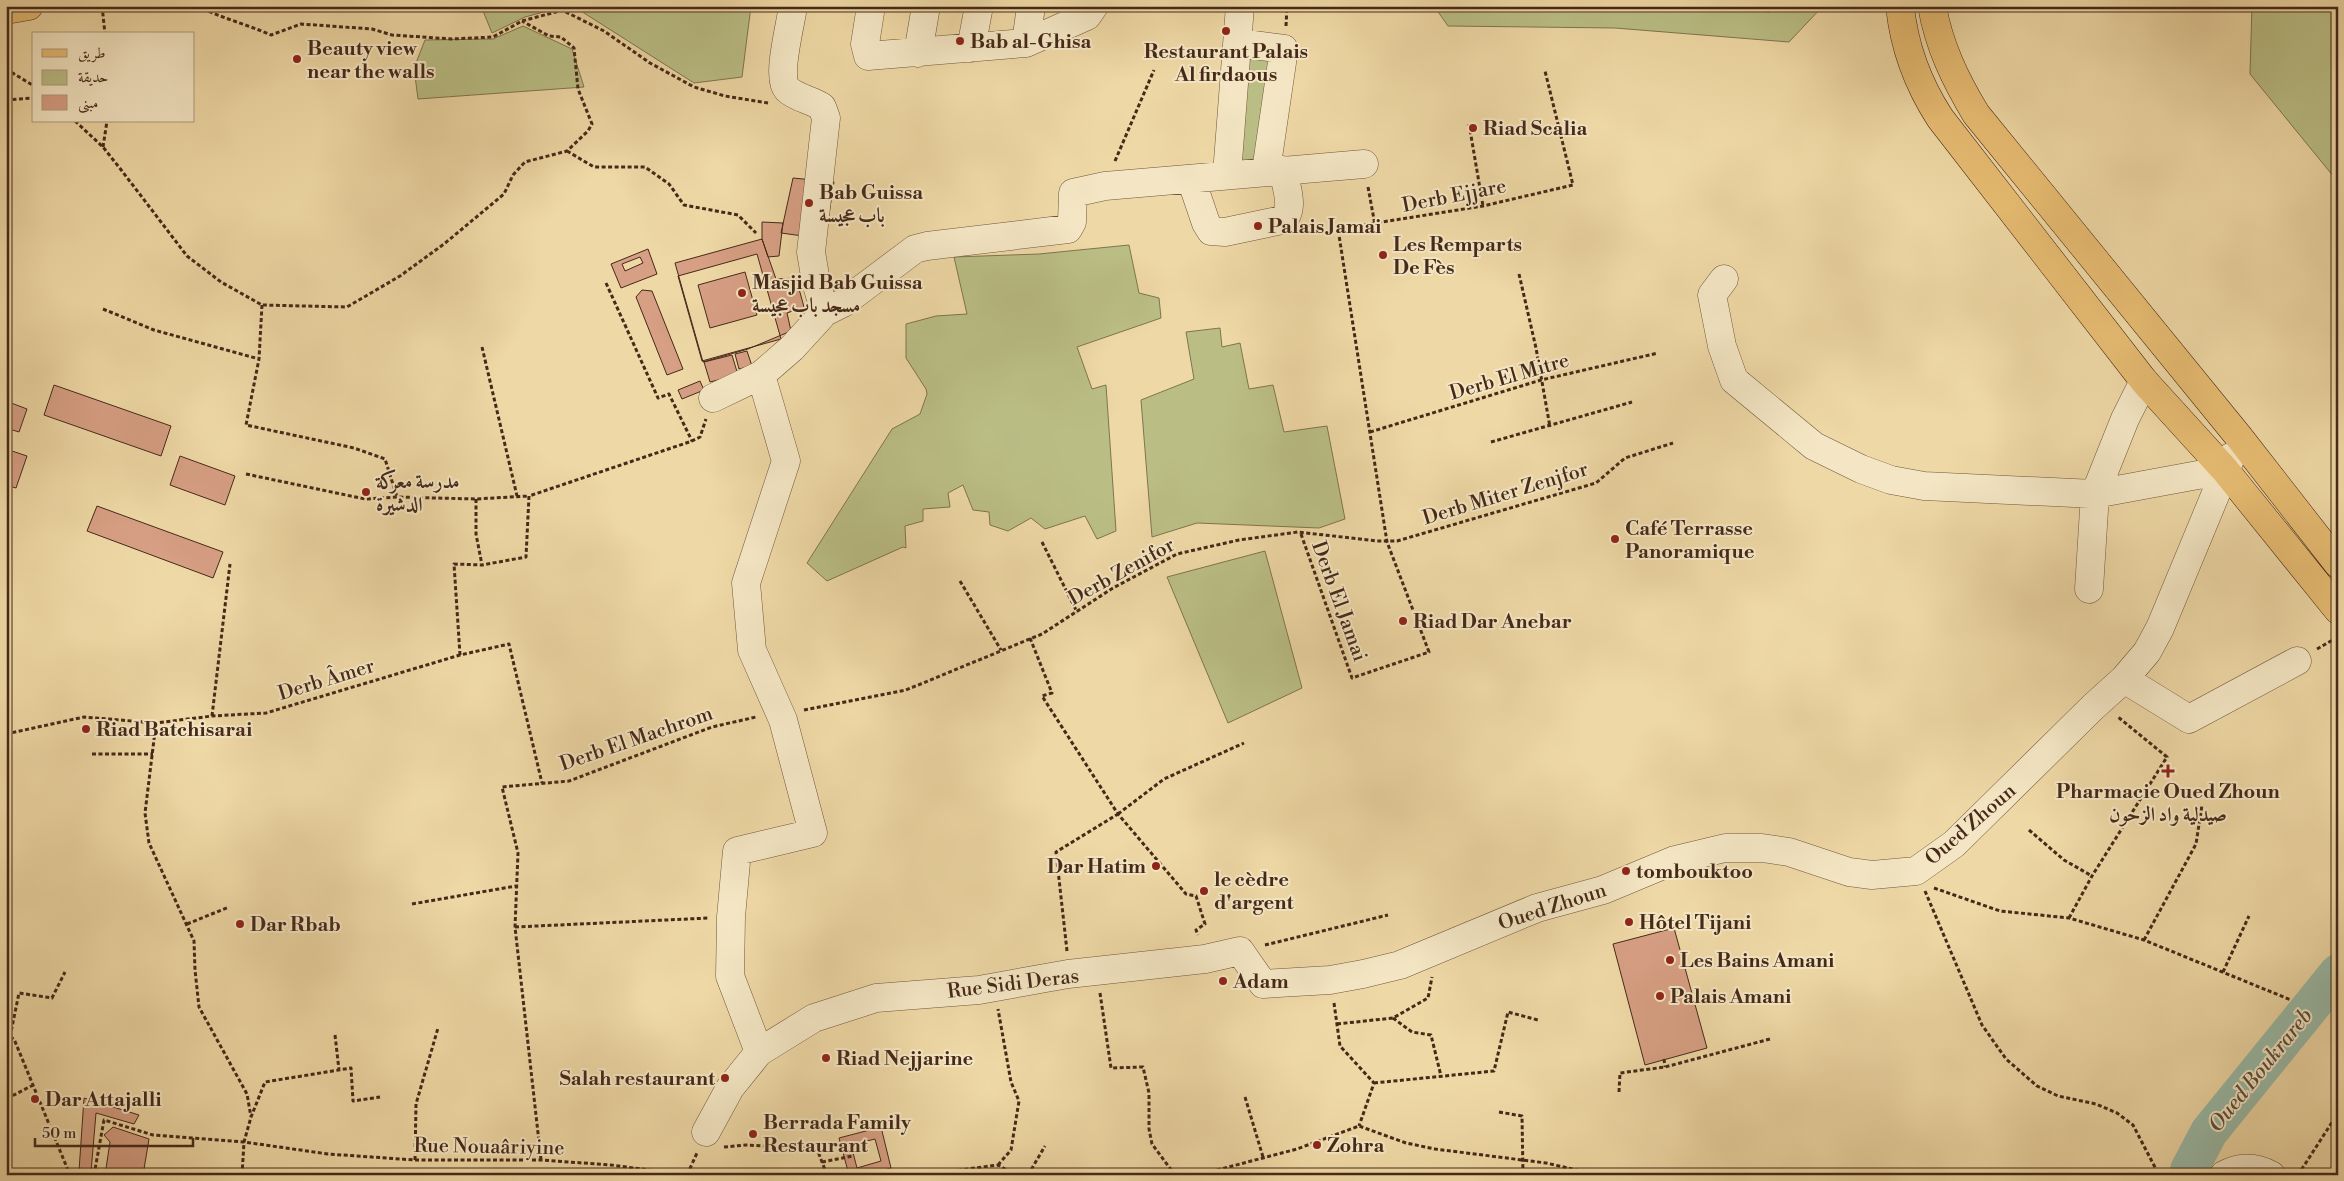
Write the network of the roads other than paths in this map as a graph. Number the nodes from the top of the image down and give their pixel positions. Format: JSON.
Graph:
{"nodes":[{"id":1,"x":28,"y":6,"type":"edge"},
{"id":2,"x":793,"y":6,"type":"edge"},
{"id":3,"x":871,"y":6,"type":"edge"},
{"id":4,"x":926,"y":6,"type":"edge"},
{"id":5,"x":978,"y":6,"type":"edge"},
{"id":6,"x":1031,"y":6,"type":"edge"},
{"id":7,"x":1094,"y":6,"type":"edge"},
{"id":8,"x":1240,"y":6,"type":"edge"},
{"id":9,"x":1900,"y":6,"type":"edge"},
{"id":10,"x":1932,"y":6,"type":"edge"},
{"id":11,"x":6,"y":10,"type":"edge"},
{"id":12,"x":1026,"y":43,"type":"junction"},
{"id":13,"x":1238,"y":43,"type":"junction"},
{"id":14,"x":971,"y":48,"type":"junction"},
{"id":15,"x":918,"y":53,"type":"junction"},
{"id":16,"x":1364,"y":164,"type":"road end"},
{"id":17,"x":1274,"y":170,"type":"junction"},
{"id":18,"x":1228,"y":174,"type":"junction"},
{"id":19,"x":1191,"y":179,"type":"junction"},
{"id":20,"x":1724,"y":278,"type":"dead end"},
{"id":21,"x":825,"y":312,"type":"junction"},
{"id":22,"x":761,"y":375,"type":"junction"},
{"id":23,"x":2144,"y":381,"type":"junction"},
{"id":24,"x":713,"y":398,"type":"road end"},
{"id":25,"x":2240,"y":437,"type":"junction"},
{"id":26,"x":2225,"y":470,"type":"junction"},
{"id":27,"x":2095,"y":494,"type":"junction"},
{"id":28,"x":2338,"y":564,"type":"edge"},
{"id":29,"x":2089,"y":589,"type":"dead end"},
{"id":30,"x":2338,"y":610,"type":"edge"},
{"id":31,"x":2297,"y":661,"type":"dead end"},
{"id":32,"x":2124,"y":678,"type":"junction"},
{"id":33,"x":1263,"y":984,"type":"joint"},
{"id":34,"x":759,"y":1052,"type":"junction"},
{"id":35,"x":712,"y":1140,"type":"road end"},
{"id":36,"x":2224,"y":1175,"type":"edge"},
{"id":37,"x":2271,"y":1175,"type":"edge"}],
"edges":[{"from":1,"to":11,"type":"main road"},
{"from":2,"to":21,"type":"street"},
{"from":3,"to":15,"type":"street"},
{"from":4,"to":15,"type":"street"},
{"from":5,"to":14,"type":"street"},
{"from":6,"to":12,"type":"street"},
{"from":7,"to":12,"type":"street"},
{"from":8,"to":13,"type":"street"},
{"from":9,"to":23,"type":"main road"},
{"from":10,"to":25,"type":"main road"},
{"from":12,"to":14,"type":"street"},
{"from":13,"to":17,"type":"street"},
{"from":13,"to":18,"type":"street"},
{"from":14,"to":15,"type":"street"},
{"from":16,"to":17,"type":"street"},
{"from":17,"to":18,"type":"street"},
{"from":17,"to":19,"type":"street"},
{"from":18,"to":19,"type":"street"},
{"from":19,"to":21,"type":"street"},
{"from":20,"to":27,"type":"street"},
{"from":21,"to":22,"type":"street"},
{"from":22,"to":24,"type":"street"},
{"from":22,"to":34,"type":"street"},
{"from":23,"to":26,"type":"main road"},
{"from":23,"to":27,"type":"street"},
{"from":25,"to":26,"type":"street","name":"Oued Zhoun"},
{"from":25,"to":28,"type":"main road"},
{"from":26,"to":27,"type":"street"},
{"from":26,"to":30,"type":"main road"},
{"from":26,"to":32,"type":"street","name":"Oued Zhoun"},
{"from":27,"to":29,"type":"street"},
{"from":31,"to":32,"type":"street"},
{"from":32,"to":33,"type":"street","name":"Oued Zhoun"},
{"from":33,"to":34,"type":"street","name":"Rue Sidi Deras"},
{"from":34,"to":35,"type":"street","name":"Rue Sidi Deras"},
{"from":36,"to":37,"type":"street"}]}
